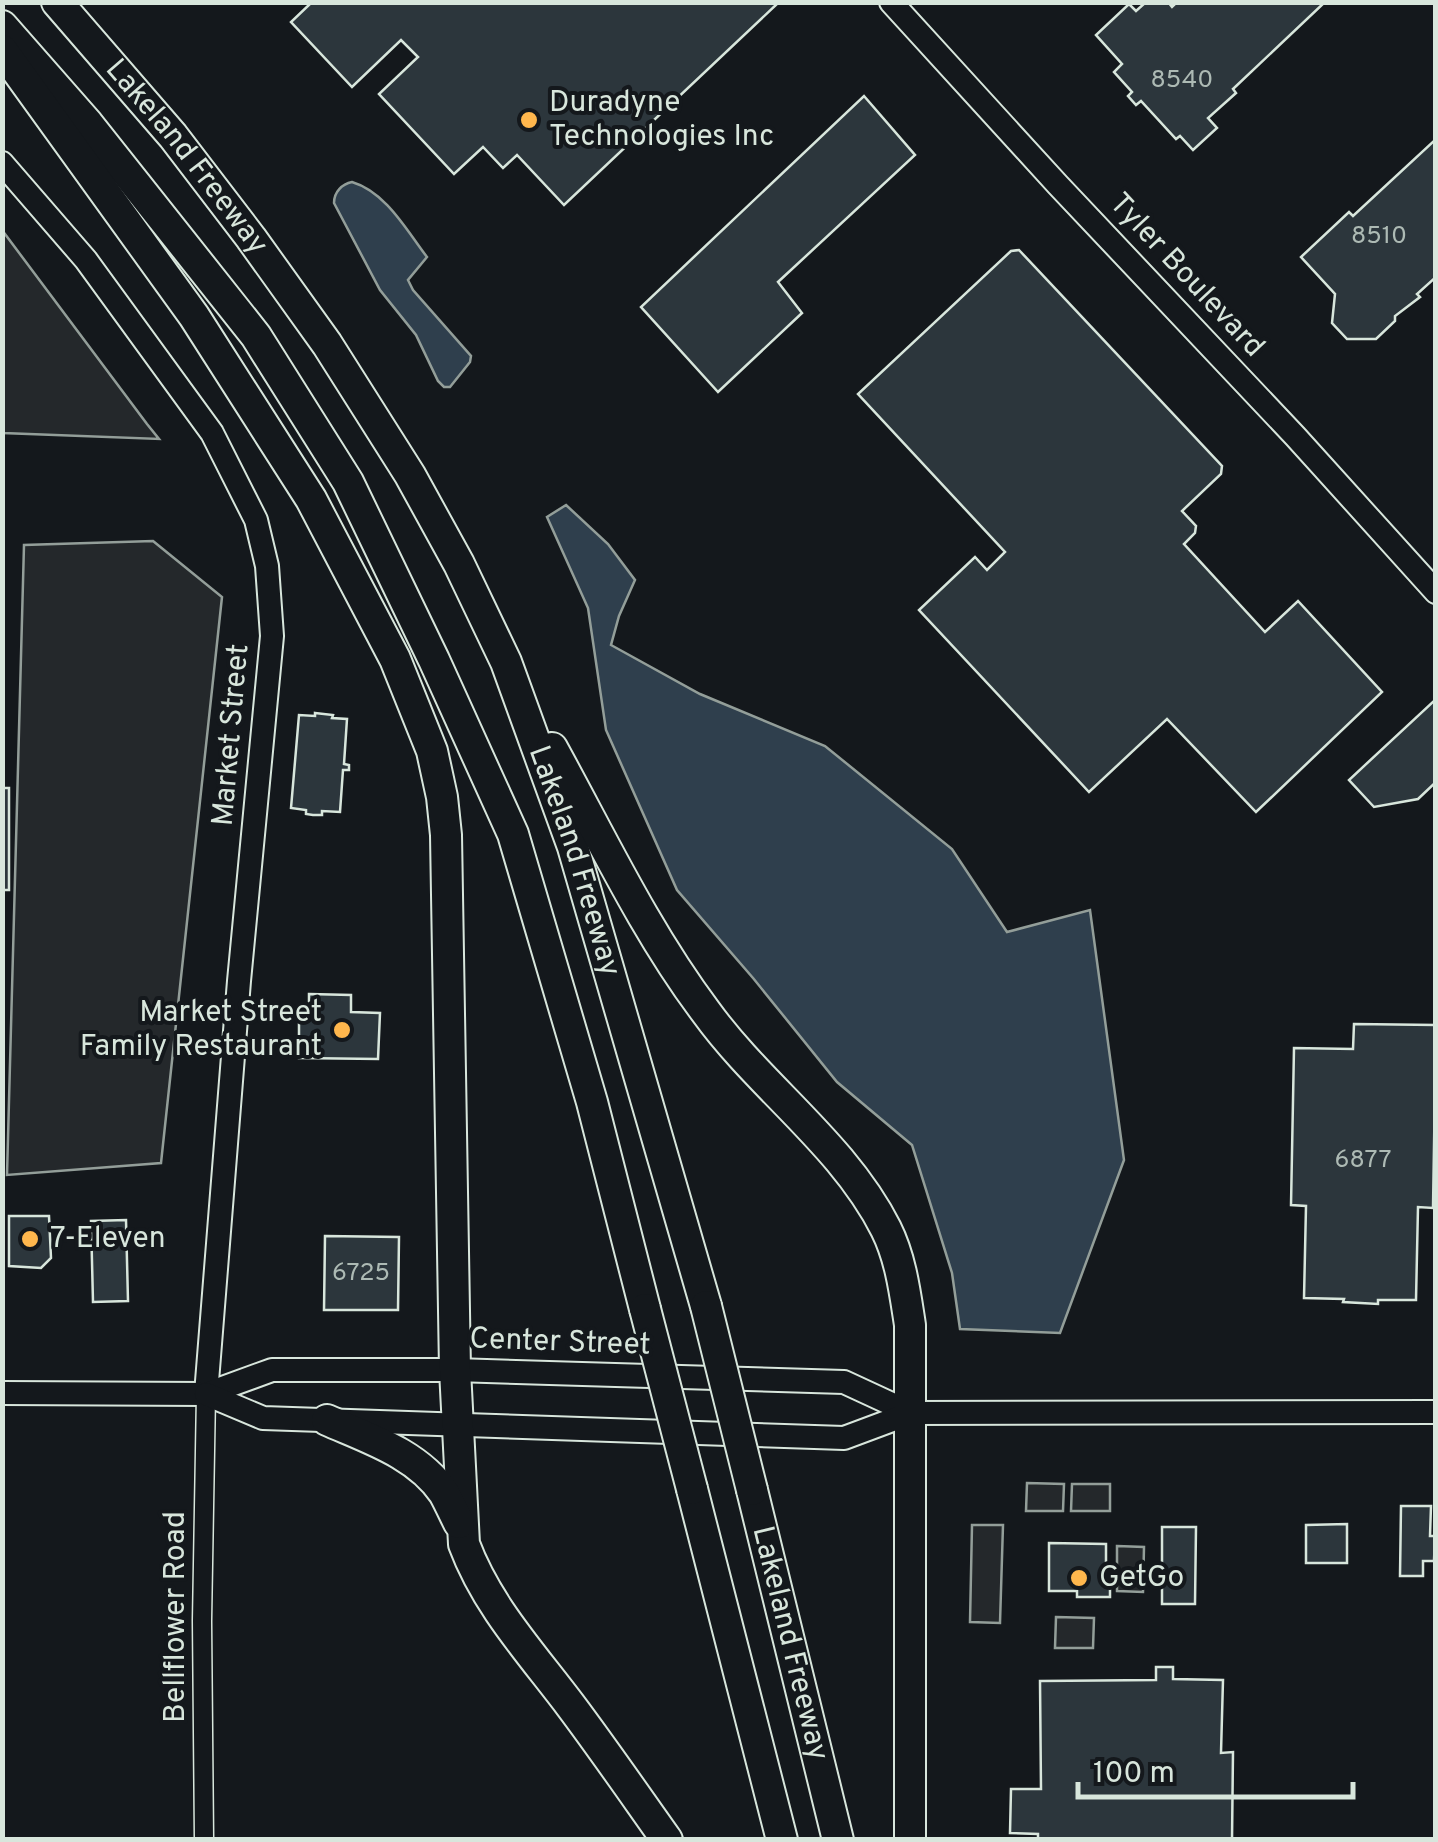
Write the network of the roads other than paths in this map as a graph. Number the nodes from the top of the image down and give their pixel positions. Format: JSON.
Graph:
{"nodes":[{"id":1,"x":57,"y":2,"type":"edge"},
{"id":2,"x":892,"y":2,"type":"edge"},
{"id":3,"x":2,"y":26,"type":"edge"},
{"id":4,"x":2,"y":50,"type":"edge"},
{"id":5,"x":2,"y":163,"type":"edge"},
{"id":6,"x":1436,"y":592,"type":"edge"},
{"id":7,"x":506,"y":662,"type":"junction"},
{"id":8,"x":455,"y":1370,"type":"junction"},
{"id":9,"x":2,"y":1393,"type":"edge"},
{"id":10,"x":206,"y":1394,"type":"junction"},
{"id":11,"x":1436,"y":1412,"type":"edge"},
{"id":12,"x":910,"y":1413,"type":"junction"},
{"id":13,"x":328,"y":1420,"type":"junction"},
{"id":14,"x":460,"y":1424,"type":"junction"},
{"id":15,"x":462,"y":1530,"type":"junction"},
{"id":16,"x":204,"y":1840,"type":"edge"},
{"id":17,"x":667,"y":1840,"type":"edge"},
{"id":18,"x":782,"y":1840,"type":"edge"},
{"id":19,"x":838,"y":1840,"type":"edge"},
{"id":20,"x":910,"y":1840,"type":"edge"}],
"edges":[{"from":1,"to":7,"type":"highway","name":"Lakeland Freeway"},
{"from":2,"to":6,"type":"main road","name":"Tyler Boulevard"},
{"from":3,"to":18,"type":"highway","name":"Lakeland Freeway","bridge":true},
{"from":4,"to":8,"type":"highway"},
{"from":5,"to":10,"type":"main road","name":"Market Street"},
{"from":7,"to":12,"type":"highway"},
{"from":7,"to":19,"type":"highway","name":"Lakeland Freeway","bridge":true},
{"from":8,"to":10,"type":"main road","name":"Center Street"},
{"from":8,"to":12,"type":"main road","name":"Center Street"},
{"from":8,"to":14,"type":"highway"},
{"from":9,"to":10,"type":"main road","name":"Center Street"},
{"from":10,"to":13,"type":"main road","name":"Center Street"},
{"from":10,"to":16,"type":"street","name":"Bellflower Road"},
{"from":11,"to":12,"type":"main road","name":"Center Street"},
{"from":12,"to":14,"type":"main road","name":"Center Street"},
{"from":12,"to":20,"type":"highway"},
{"from":13,"to":14,"type":"main road","name":"Center Street"},
{"from":13,"to":15,"type":"highway"},
{"from":14,"to":15,"type":"highway"},
{"from":15,"to":17,"type":"highway"}]}
